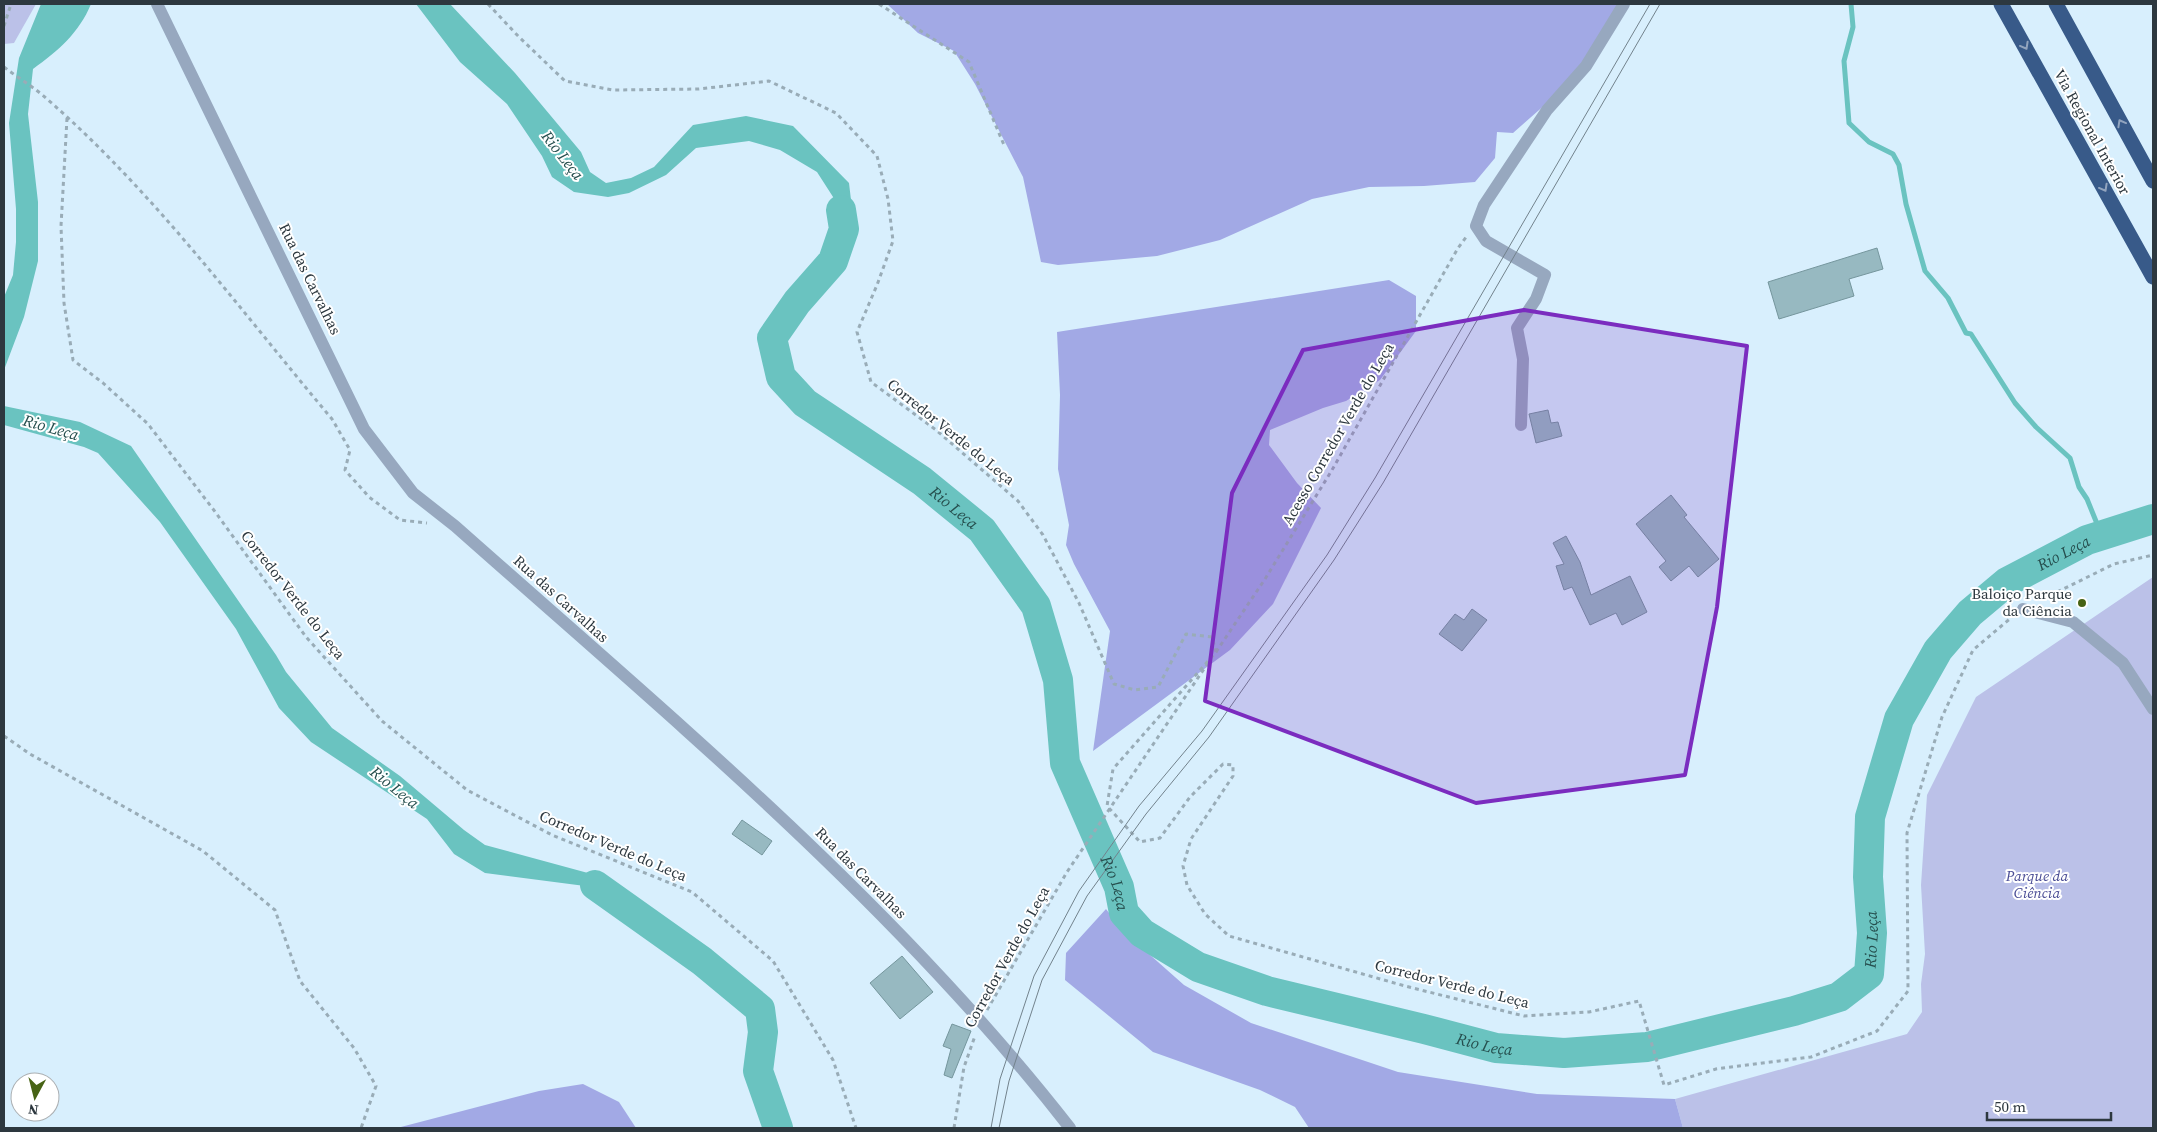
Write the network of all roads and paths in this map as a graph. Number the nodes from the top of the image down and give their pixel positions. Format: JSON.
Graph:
{"nodes":[{"id":1,"x":11,"y":4,"type":"edge"},
{"id":2,"x":157,"y":4,"type":"edge"},
{"id":3,"x":488,"y":4,"type":"edge"},
{"id":4,"x":879,"y":4,"type":"edge"},
{"id":5,"x":1624,"y":4,"type":"edge"},
{"id":6,"x":2001,"y":4,"type":"edge"},
{"id":7,"x":2056,"y":4,"type":"edge"},
{"id":8,"x":4,"y":26,"type":"edge"},
{"id":9,"x":4,"y":68,"type":"edge"},
{"id":10,"x":67,"y":118,"type":"junction"},
{"id":11,"x":1004,"y":145,"type":"dead end"},
{"id":12,"x":2153,"y":181,"type":"edge"},
{"id":13,"x":1476,"y":226,"type":"junction"},
{"id":14,"x":2153,"y":277,"type":"edge"},
{"id":15,"x":1521,"y":425,"type":"dead end"},
{"id":16,"x":454,"y":526,"type":"junction"},
{"id":17,"x":2153,"y":555,"type":"edge"},
{"id":18,"x":2023,"y":609,"type":"junction"},
{"id":19,"x":1216,"y":652,"type":"junction"},
{"id":20,"x":2153,"y":709,"type":"edge"},
{"id":21,"x":4,"y":736,"type":"edge"},
{"id":22,"x":981,"y":1020,"type":"junction"},
{"id":23,"x":361,"y":1128,"type":"edge"},
{"id":24,"x":856,"y":1128,"type":"edge"},
{"id":25,"x":954,"y":1128,"type":"edge"},
{"id":26,"x":1070,"y":1128,"type":"edge"}],
"edges":[{"from":1,"to":8,"type":"path"},
{"from":2,"to":16,"type":"street","name":"Rua das Carvalhas"},
{"from":3,"to":19,"type":"path","name":"Corredor Verde do Leça"},
{"from":4,"to":11,"type":"path"},
{"from":5,"to":13,"type":"street"},
{"from":6,"to":14,"type":"highway","name":"Via Regional Interior","one_way":true},
{"from":12,"to":7,"type":"highway","name":"Via Regional Interior","one_way":true},
{"from":9,"to":10,"type":"path"},
{"from":10,"to":16,"type":"path"},
{"from":10,"to":24,"type":"path","name":"Corredor Verde do Leça"},
{"from":13,"to":15,"type":"street"},
{"from":13,"to":19,"type":"path","name":"Acesso Corredor Verde do Leça"},
{"from":16,"to":22,"type":"street","name":"Rua das Carvalhas"},
{"from":17,"to":18,"type":"path","name":"Corredor Verde do Leça"},
{"from":18,"to":19,"type":"path","name":"Corredor Verde do Leça"},
{"from":18,"to":20,"type":"street"},
{"from":19,"to":22,"type":"path","name":"Corredor Verde do Leça"},
{"from":21,"to":23,"type":"path"},
{"from":22,"to":25,"type":"path","name":"Corredor Verde do Leça"},
{"from":22,"to":26,"type":"street","name":"Rua das Carvalhas"}]}
